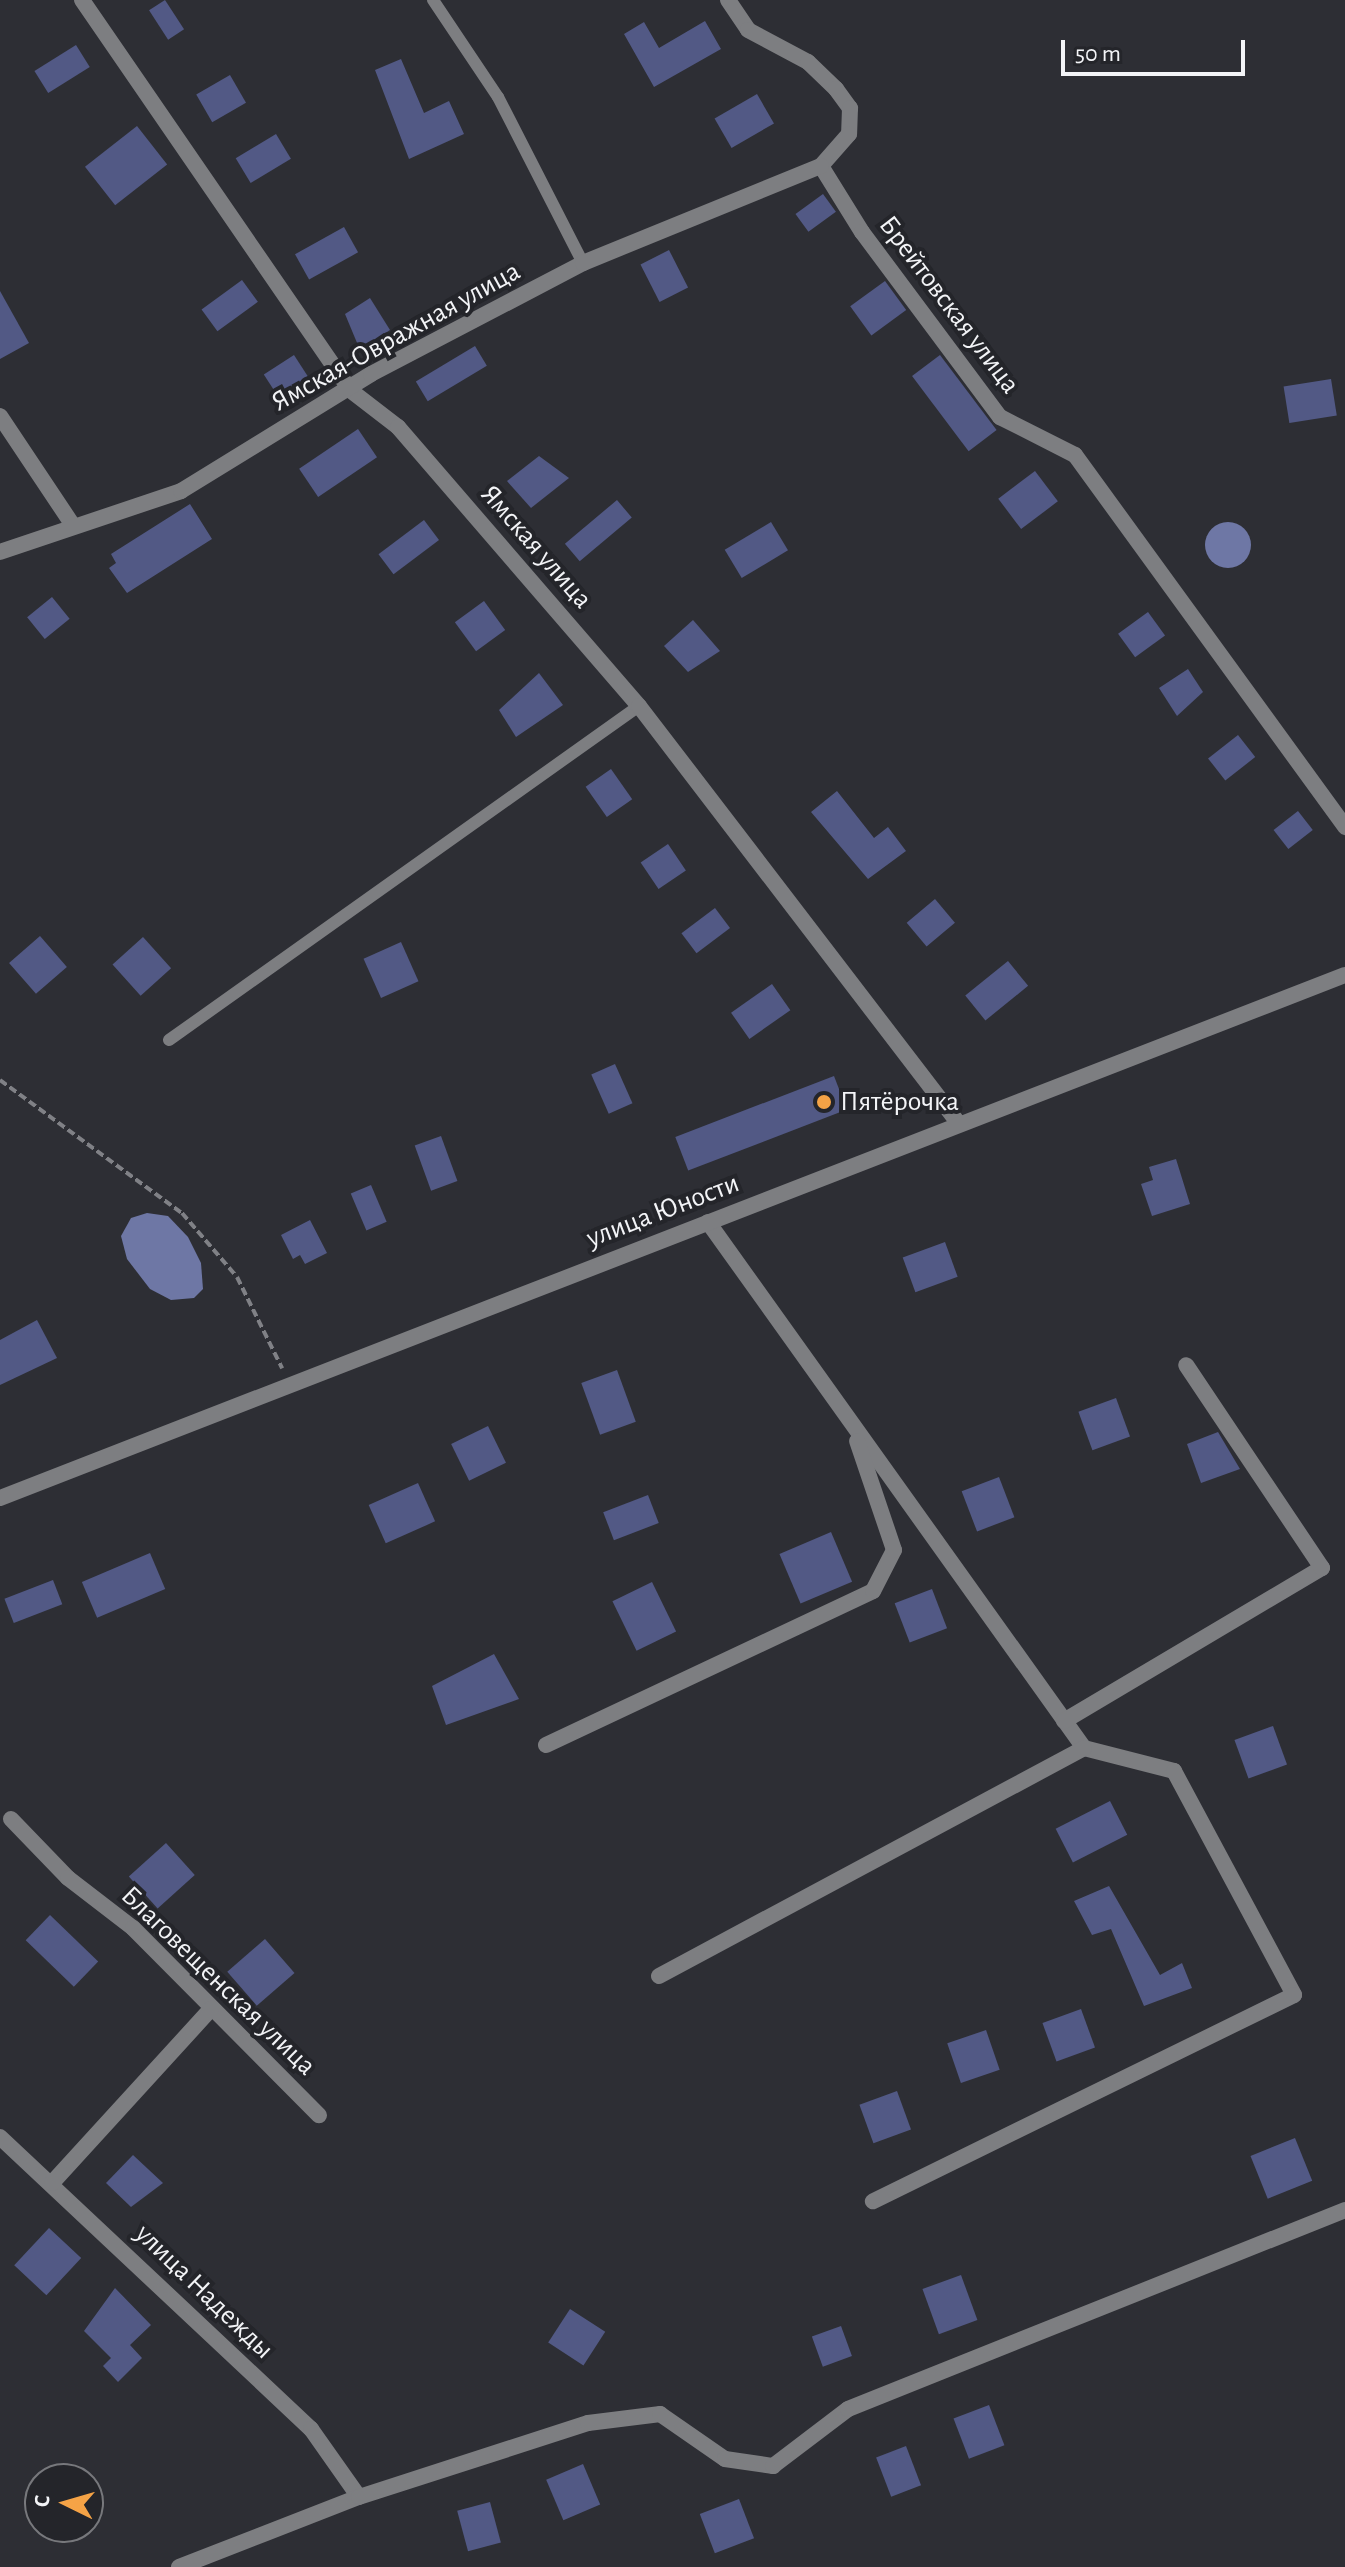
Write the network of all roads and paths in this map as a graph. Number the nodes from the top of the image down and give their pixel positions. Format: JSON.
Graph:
{"nodes":[{"id":1,"x":82,"y":0,"type":"edge"},
{"id":2,"x":433,"y":0,"type":"edge"},
{"id":3,"x":728,"y":0,"type":"edge"},
{"id":4,"x":821,"y":166,"type":"junction"},
{"id":5,"x":583,"y":263,"type":"junction"},
{"id":6,"x":350,"y":390,"type":"junction"},
{"id":7,"x":0,"y":416,"type":"edge"},
{"id":8,"x":72,"y":524,"type":"junction"},
{"id":9,"x":0,"y":552,"type":"edge"},
{"id":10,"x":639,"y":706,"type":"junction"},
{"id":11,"x":1345,"y":827,"type":"edge"},
{"id":12,"x":1345,"y":975,"type":"edge"},
{"id":13,"x":169,"y":1040,"type":"dead end"},
{"id":14,"x":0,"y":1080,"type":"edge"},
{"id":15,"x":959,"y":1124,"type":"junction"},
{"id":16,"x":708,"y":1222,"type":"junction"},
{"id":17,"x":1186,"y":1365,"type":"dead end"},
{"id":18,"x":290,"y":1385,"type":"junction"},
{"id":19,"x":851,"y":1423,"type":"junction"},
{"id":20,"x":0,"y":1498,"type":"edge"},
{"id":21,"x":1064,"y":1721,"type":"junction"},
{"id":22,"x":546,"y":1745,"type":"dead end"},
{"id":23,"x":1084,"y":1748,"type":"junction"},
{"id":24,"x":11,"y":1819,"type":"dead end"},
{"id":25,"x":659,"y":1976,"type":"dead end"},
{"id":26,"x":211,"y":2009,"type":"junction"},
{"id":27,"x":319,"y":2115,"type":"dead end"},
{"id":28,"x":0,"y":2137,"type":"edge"},
{"id":29,"x":52,"y":2183,"type":"junction"},
{"id":30,"x":873,"y":2201,"type":"dead end"},
{"id":31,"x":1345,"y":2210,"type":"edge"},
{"id":32,"x":359,"y":2497,"type":"junction"},
{"id":33,"x":179,"y":2567,"type":"edge"}],
"edges":[{"from":1,"to":6,"type":"street","name":"Ямская улица"},
{"from":2,"to":5,"type":"lane"},
{"from":3,"to":4,"type":"street"},
{"from":4,"to":5,"type":"street","name":"Ямская-Овражная улица"},
{"from":4,"to":11,"type":"street","name":"Брейтовская улица"},
{"from":5,"to":6,"type":"street","name":"Ямская-Овражная улица"},
{"from":6,"to":8,"type":"street","name":"Ямская-Овражная улица"},
{"from":6,"to":10,"type":"street","name":"Ямская улица"},
{"from":7,"to":8,"type":"street"},
{"from":8,"to":9,"type":"street","name":"Ямская-Овражная улица"},
{"from":10,"to":13,"type":"lane"},
{"from":10,"to":15,"type":"street","name":"Ямская улица"},
{"from":12,"to":15,"type":"street","name":"улица Юности"},
{"from":14,"to":18,"type":"path"},
{"from":15,"to":16,"type":"street","name":"улица Юности"},
{"from":16,"to":18,"type":"street","name":"улица Юности"},
{"from":16,"to":19,"type":"street"},
{"from":17,"to":21,"type":"street"},
{"from":18,"to":20,"type":"street","name":"улица Юности"},
{"from":19,"to":21,"type":"street"},
{"from":19,"to":22,"type":"street"},
{"from":21,"to":23,"type":"street"},
{"from":23,"to":25,"type":"street"},
{"from":23,"to":30,"type":"street"},
{"from":24,"to":26,"type":"street","name":"Благовещенская улица"},
{"from":26,"to":27,"type":"street","name":"Благовещенская улица"},
{"from":26,"to":29,"type":"street"},
{"from":28,"to":29,"type":"street","name":"улица Надежды"},
{"from":29,"to":32,"type":"street","name":"улица Надежды"},
{"from":31,"to":32,"type":"street"},
{"from":32,"to":33,"type":"street"}]}
